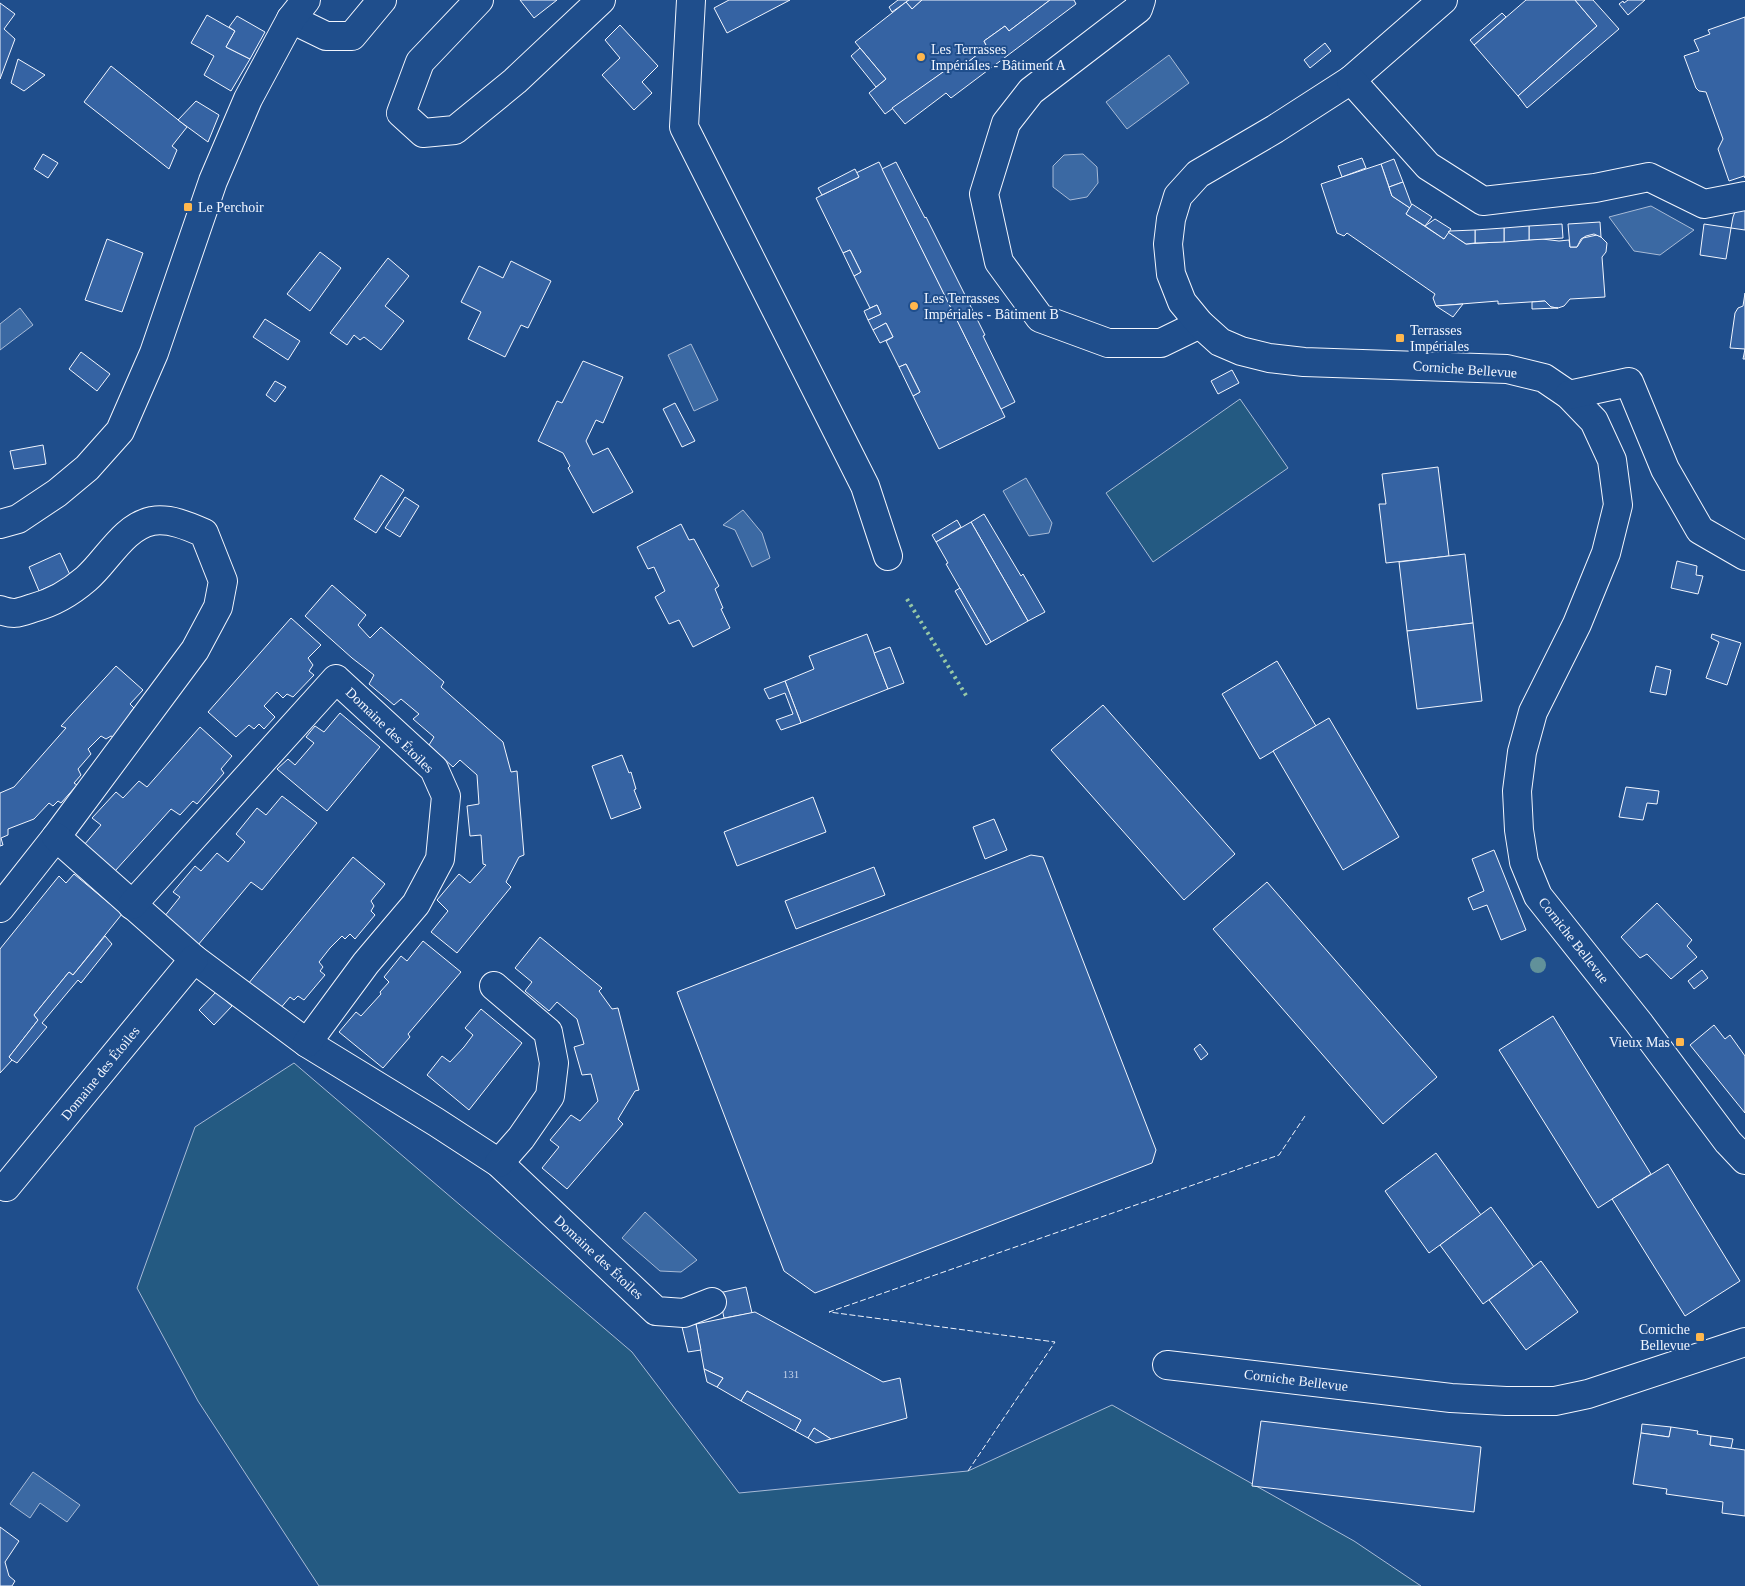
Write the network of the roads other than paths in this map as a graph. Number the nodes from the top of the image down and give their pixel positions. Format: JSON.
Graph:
{"nodes":[{"id":1,"x":382,"y":0,"type":"edge"},
{"id":2,"x":478,"y":0,"type":"edge"},
{"id":3,"x":601,"y":0,"type":"edge"},
{"id":4,"x":691,"y":0,"type":"edge"},
{"id":5,"x":1141,"y":0,"type":"edge"},
{"id":6,"x":1443,"y":0,"type":"edge"},
{"id":7,"x":299,"y":10,"type":"edge"},
{"id":8,"x":1351,"y":80,"type":"junction"},
{"id":9,"x":1745,"y":196,"type":"edge"},
{"id":10,"x":1200,"y":324,"type":"junction"},
{"id":11,"x":1569,"y":395,"type":"junction"},
{"id":12,"x":0,"y":524,"type":"edge"},
{"id":13,"x":888,"y":556,"type":"dead end"},
{"id":14,"x":1745,"y":556,"type":"edge"},
{"id":15,"x":0,"y":610,"type":"edge"},
{"id":16,"x":56,"y":838,"type":"junction"},
{"id":17,"x":132,"y":905,"type":"junction"},
{"id":18,"x":0,"y":908,"type":"edge"},
{"id":19,"x":194,"y":959,"type":"junction"},
{"id":20,"x":494,"y":986,"type":"dead end"},
{"id":21,"x":307,"y":1043,"type":"junction"},
{"id":22,"x":1745,"y":1160,"type":"edge"},
{"id":23,"x":499,"y":1163,"type":"junction"},
{"id":24,"x":6,"y":1187,"type":"dead end"},
{"id":25,"x":712,"y":1302,"type":"dead end"},
{"id":26,"x":1745,"y":1342,"type":"edge"},
{"id":27,"x":1167,"y":1365,"type":"dead end"}],
"edges":[{"from":1,"to":7,"type":"street"},
{"from":2,"to":3,"type":"street"},
{"from":4,"to":13,"type":"street"},
{"from":5,"to":10,"type":"street"},
{"from":6,"to":8,"type":"street","name":"Corniche Bellevue"},
{"from":7,"to":12,"type":"street"},
{"from":8,"to":9,"type":"street"},
{"from":8,"to":10,"type":"street","name":"Corniche Bellevue"},
{"from":10,"to":11,"type":"street","name":"Corniche Bellevue"},
{"from":11,"to":14,"type":"street"},
{"from":11,"to":22,"type":"street","name":"Corniche Bellevue"},
{"from":15,"to":16,"type":"street"},
{"from":16,"to":17,"type":"street","name":"Domaine des Étoiles"},
{"from":16,"to":18,"type":"street"},
{"from":17,"to":19,"type":"street","name":"Domaine des Étoiles"},
{"from":17,"to":21,"type":"street","name":"Domaine des Étoiles"},
{"from":19,"to":21,"type":"street","name":"Domaine des Étoiles"},
{"from":19,"to":24,"type":"street","name":"Domaine des Étoiles"},
{"from":20,"to":23,"type":"street"},
{"from":21,"to":23,"type":"street","name":"Domaine des Étoiles"},
{"from":23,"to":25,"type":"street","name":"Domaine des Étoiles"},
{"from":26,"to":27,"type":"street","name":"Corniche Bellevue"}]}
